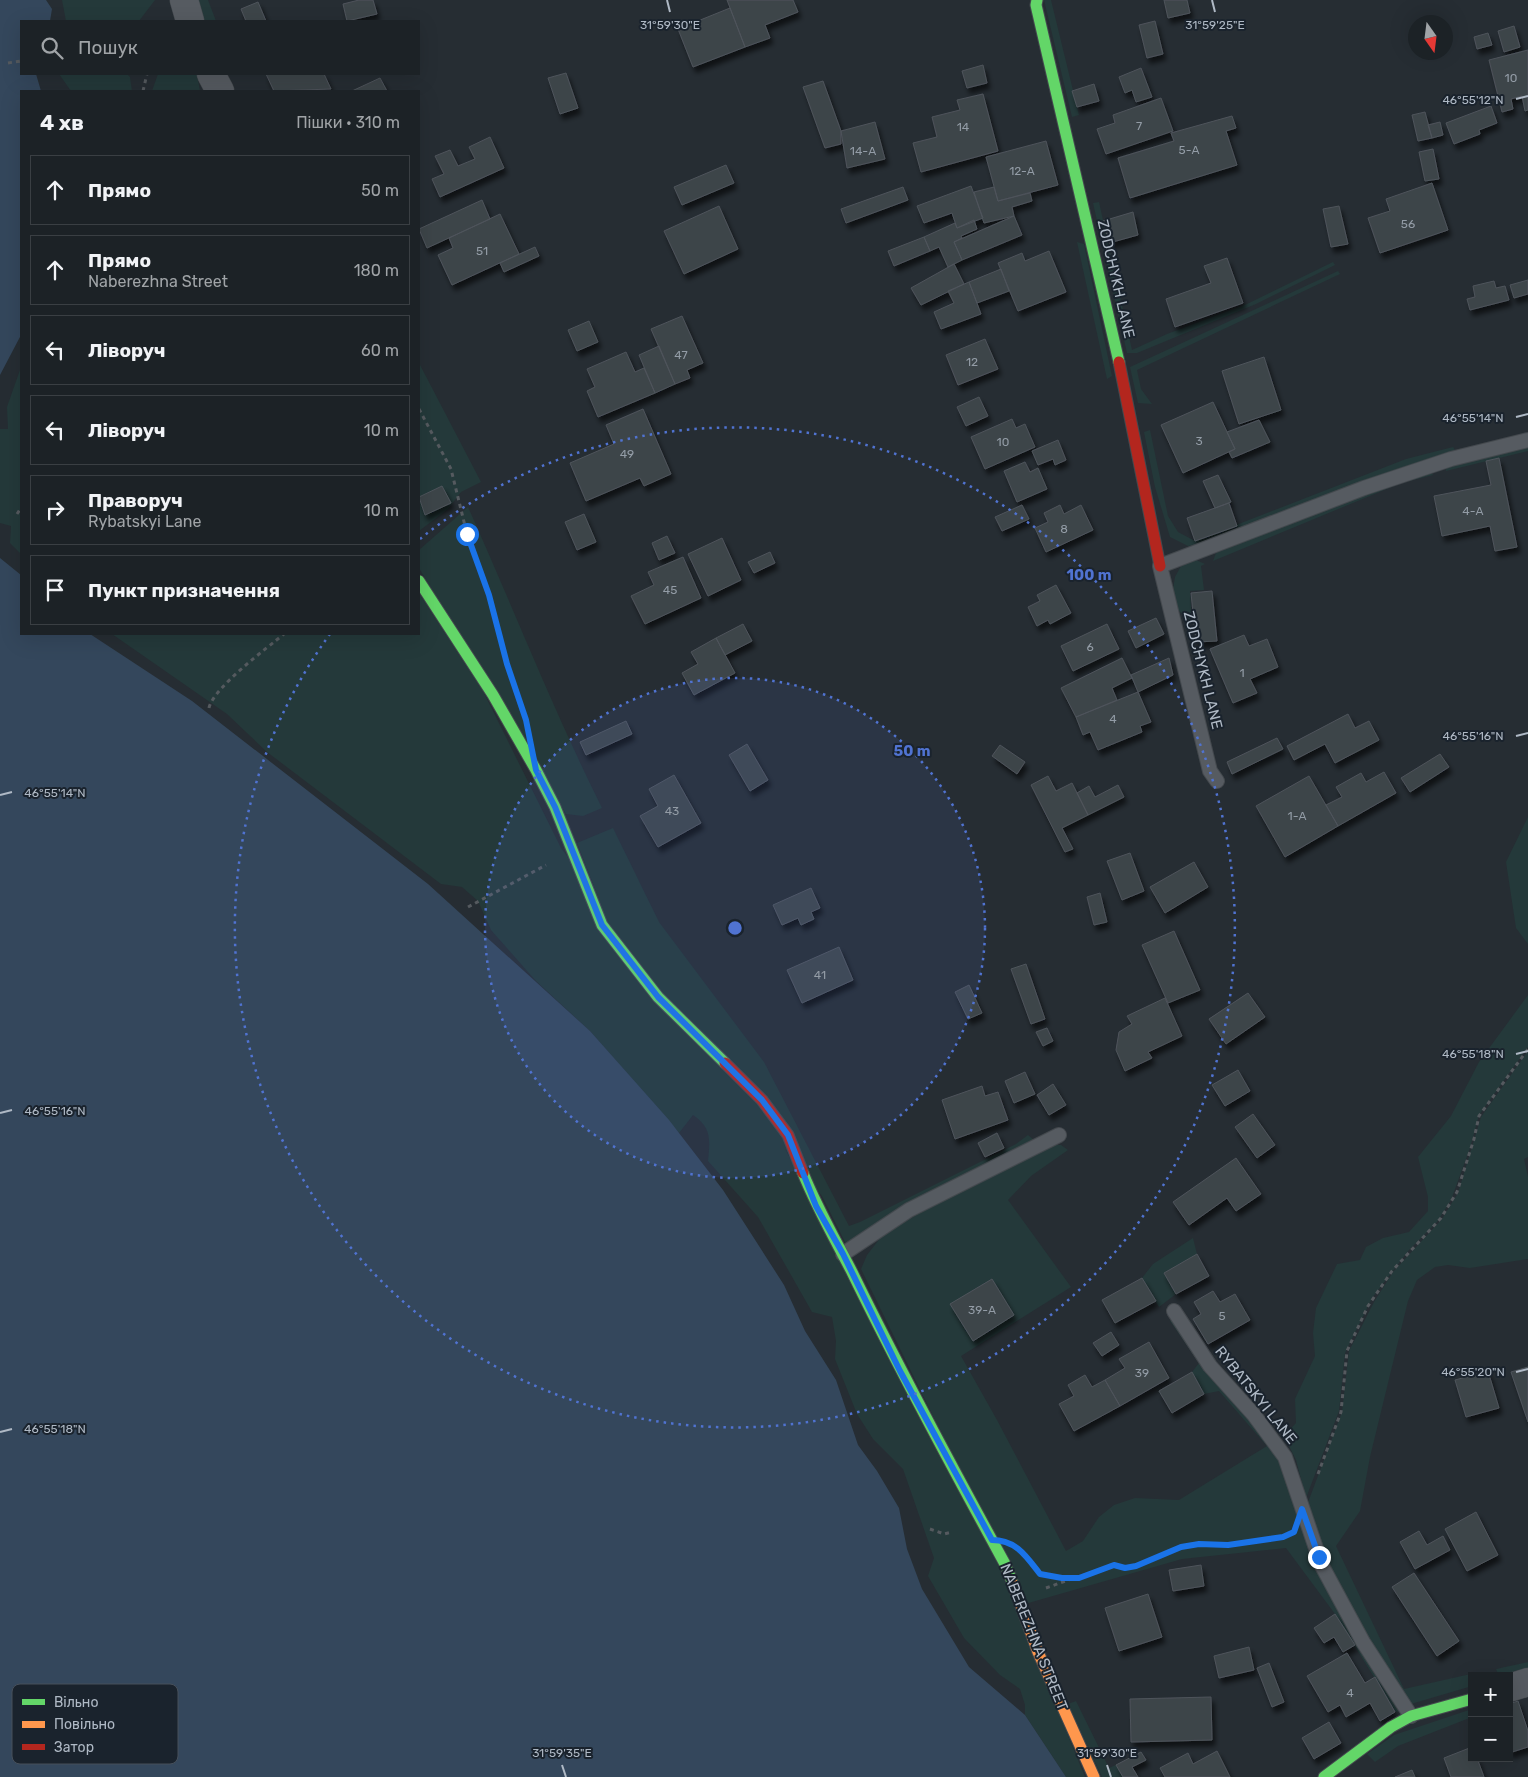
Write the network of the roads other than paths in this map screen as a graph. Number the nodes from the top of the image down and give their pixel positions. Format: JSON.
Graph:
{"nodes":[{"id":1,"x":184,"y":0,"type":"edge"},
{"id":2,"x":1037,"y":0,"type":"edge"},
{"id":3,"x":190,"y":20,"type":"edge"},
{"id":4,"x":211,"y":75,"type":"edge"},
{"id":5,"x":219,"y":90,"type":"edge"},
{"id":6,"x":1528,"y":440,"type":"edge"},
{"id":7,"x":1160,"y":566,"type":"junction"},
{"id":8,"x":420,"y":583,"type":"edge"},
{"id":9,"x":1217,"y":781,"type":"dead end"},
{"id":10,"x":1059,"y":1134,"type":"dead end"},
{"id":11,"x":843,"y":1254,"type":"junction"},
{"id":12,"x":1174,"y":1311,"type":"dead end"},
{"id":13,"x":1528,"y":1682,"type":"edge"},
{"id":14,"x":1513,"y":1687,"type":"edge"},
{"id":15,"x":1468,"y":1700,"type":"edge"},
{"id":16,"x":1411,"y":1716,"type":"junction"},
{"id":17,"x":1094,"y":1777,"type":"edge"},
{"id":18,"x":1324,"y":1777,"type":"edge"}],
"edges":[{"from":1,"to":3,"type":"street"},
{"from":2,"to":7,"type":"street","name":"ZODCHYKH LANE"},
{"from":4,"to":5,"type":"street"},
{"from":6,"to":7,"type":"lane"},
{"from":7,"to":9,"type":"lane","name":"ZODCHYKH LANE"},
{"from":8,"to":11,"type":"street","name":"NABEREZHNA STREET"},
{"from":10,"to":11,"type":"lane"},
{"from":11,"to":17,"type":"street","name":"NABEREZHNA STREET"},
{"from":12,"to":16,"type":"lane","name":"RYBATSKYI LANE"},
{"from":13,"to":14,"type":"street"},
{"from":15,"to":16,"type":"street"},
{"from":16,"to":18,"type":"street"}]}
